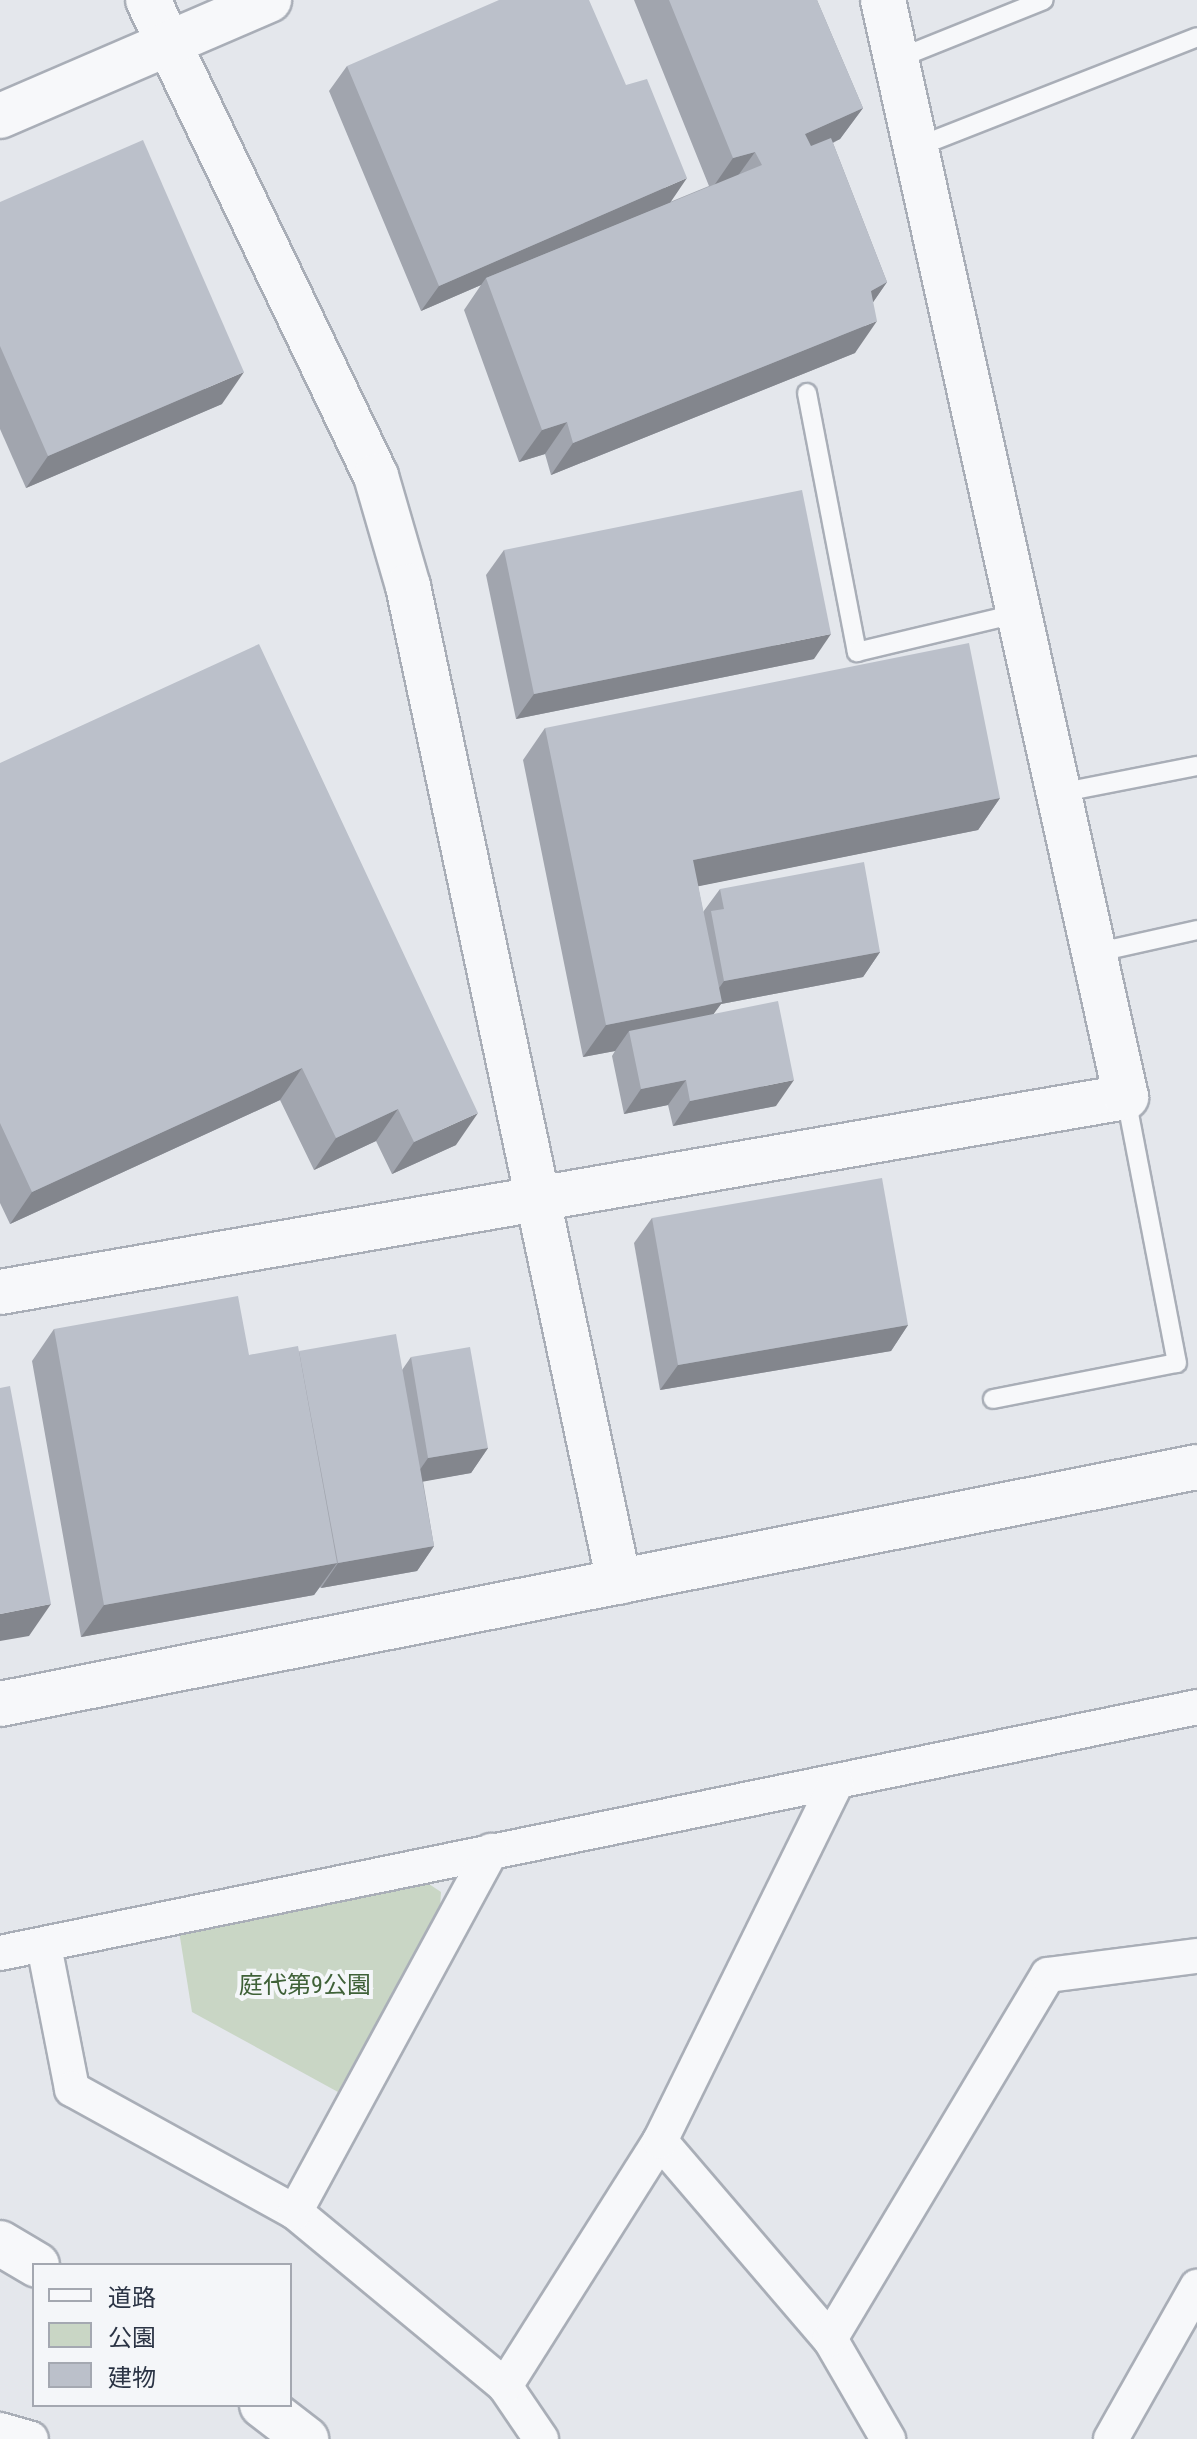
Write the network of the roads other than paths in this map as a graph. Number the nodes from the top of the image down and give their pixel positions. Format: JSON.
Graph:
{"nodes":[{"id":1,"x":148,"y":0,"type":"edge"},
{"id":2,"x":269,"y":0,"type":"edge"},
{"id":3,"x":883,"y":0,"type":"edge"},
{"id":4,"x":1044,"y":0,"type":"edge"},
{"id":5,"x":1197,"y":37,"type":"edge"},
{"id":6,"x":170,"y":43,"type":"junction"},
{"id":7,"x":897,"y":59,"type":"junction"},
{"id":8,"x":0,"y":116,"type":"edge"},
{"id":9,"x":916,"y":147,"type":"junction"},
{"id":10,"x":807,"y":393,"type":"dead end"},
{"id":11,"x":1019,"y":613,"type":"junction"},
{"id":12,"x":1197,"y":766,"type":"edge"},
{"id":13,"x":1059,"y":793,"type":"junction"},
{"id":14,"x":1197,"y":930,"type":"edge"},
{"id":15,"x":1094,"y":953,"type":"junction"},
{"id":16,"x":1126,"y":1097,"type":"junction"},
{"id":17,"x":535,"y":1197,"type":"junction"},
{"id":18,"x":0,"y":1292,"type":"edge"},
{"id":19,"x":993,"y":1399,"type":"dead end"},
{"id":20,"x":1197,"y":1467,"type":"edge"},
{"id":21,"x":619,"y":1582,"type":"junction"},
{"id":22,"x":0,"y":1704,"type":"edge"},
{"id":23,"x":1197,"y":1707,"type":"edge"},
{"id":24,"x":836,"y":1783,"type":"junction"},
{"id":25,"x":491,"y":1851,"type":"junction"},
{"id":26,"x":44,"y":1946,"type":"junction"},
{"id":27,"x":0,"y":1953,"type":"edge"},
{"id":28,"x":1197,"y":1956,"type":"edge"},
{"id":29,"x":660,"y":2141,"type":"junction"},
{"id":30,"x":295,"y":2212,"type":"junction"},
{"id":31,"x":0,"y":2243,"type":"edge"},
{"id":32,"x":34,"y":2263,"type":"edge"},
{"id":33,"x":1197,"y":2287,"type":"edge"},
{"id":34,"x":830,"y":2339,"type":"junction"},
{"id":35,"x":505,"y":2386,"type":"junction"},
{"id":36,"x":265,"y":2407,"type":"edge"},
{"id":37,"x":0,"y":2430,"type":"edge"},
{"id":38,"x":31,"y":2439,"type":"edge"},
{"id":39,"x":306,"y":2439,"type":"edge"},
{"id":40,"x":541,"y":2439,"type":"edge"},
{"id":41,"x":888,"y":2439,"type":"edge"},
{"id":42,"x":1111,"y":2439,"type":"edge"}],
"edges":[{"from":1,"to":6,"type":"street"},
{"from":2,"to":6,"type":"street"},
{"from":3,"to":7,"type":"street"},
{"from":4,"to":7,"type":"lane"},
{"from":5,"to":9,"type":"lane"},
{"from":6,"to":8,"type":"street"},
{"from":6,"to":17,"type":"street"},
{"from":7,"to":9,"type":"street"},
{"from":9,"to":11,"type":"street"},
{"from":10,"to":11,"type":"lane"},
{"from":11,"to":13,"type":"street"},
{"from":12,"to":13,"type":"lane"},
{"from":13,"to":15,"type":"street"},
{"from":14,"to":15,"type":"lane"},
{"from":15,"to":16,"type":"street"},
{"from":16,"to":17,"type":"street"},
{"from":16,"to":19,"type":"lane"},
{"from":17,"to":18,"type":"street"},
{"from":17,"to":21,"type":"street"},
{"from":20,"to":21,"type":"street"},
{"from":21,"to":22,"type":"street"},
{"from":23,"to":24,"type":"street"},
{"from":24,"to":25,"type":"street"},
{"from":24,"to":29,"type":"street"},
{"from":25,"to":26,"type":"street"},
{"from":25,"to":30,"type":"street"},
{"from":26,"to":27,"type":"street"},
{"from":26,"to":30,"type":"street"},
{"from":28,"to":34,"type":"street"},
{"from":29,"to":34,"type":"street"},
{"from":29,"to":35,"type":"street"},
{"from":30,"to":35,"type":"street"},
{"from":31,"to":32,"type":"street"},
{"from":33,"to":42,"type":"street"},
{"from":34,"to":41,"type":"street"},
{"from":35,"to":40,"type":"street"},
{"from":36,"to":39,"type":"street"},
{"from":37,"to":38,"type":"street"}]}
